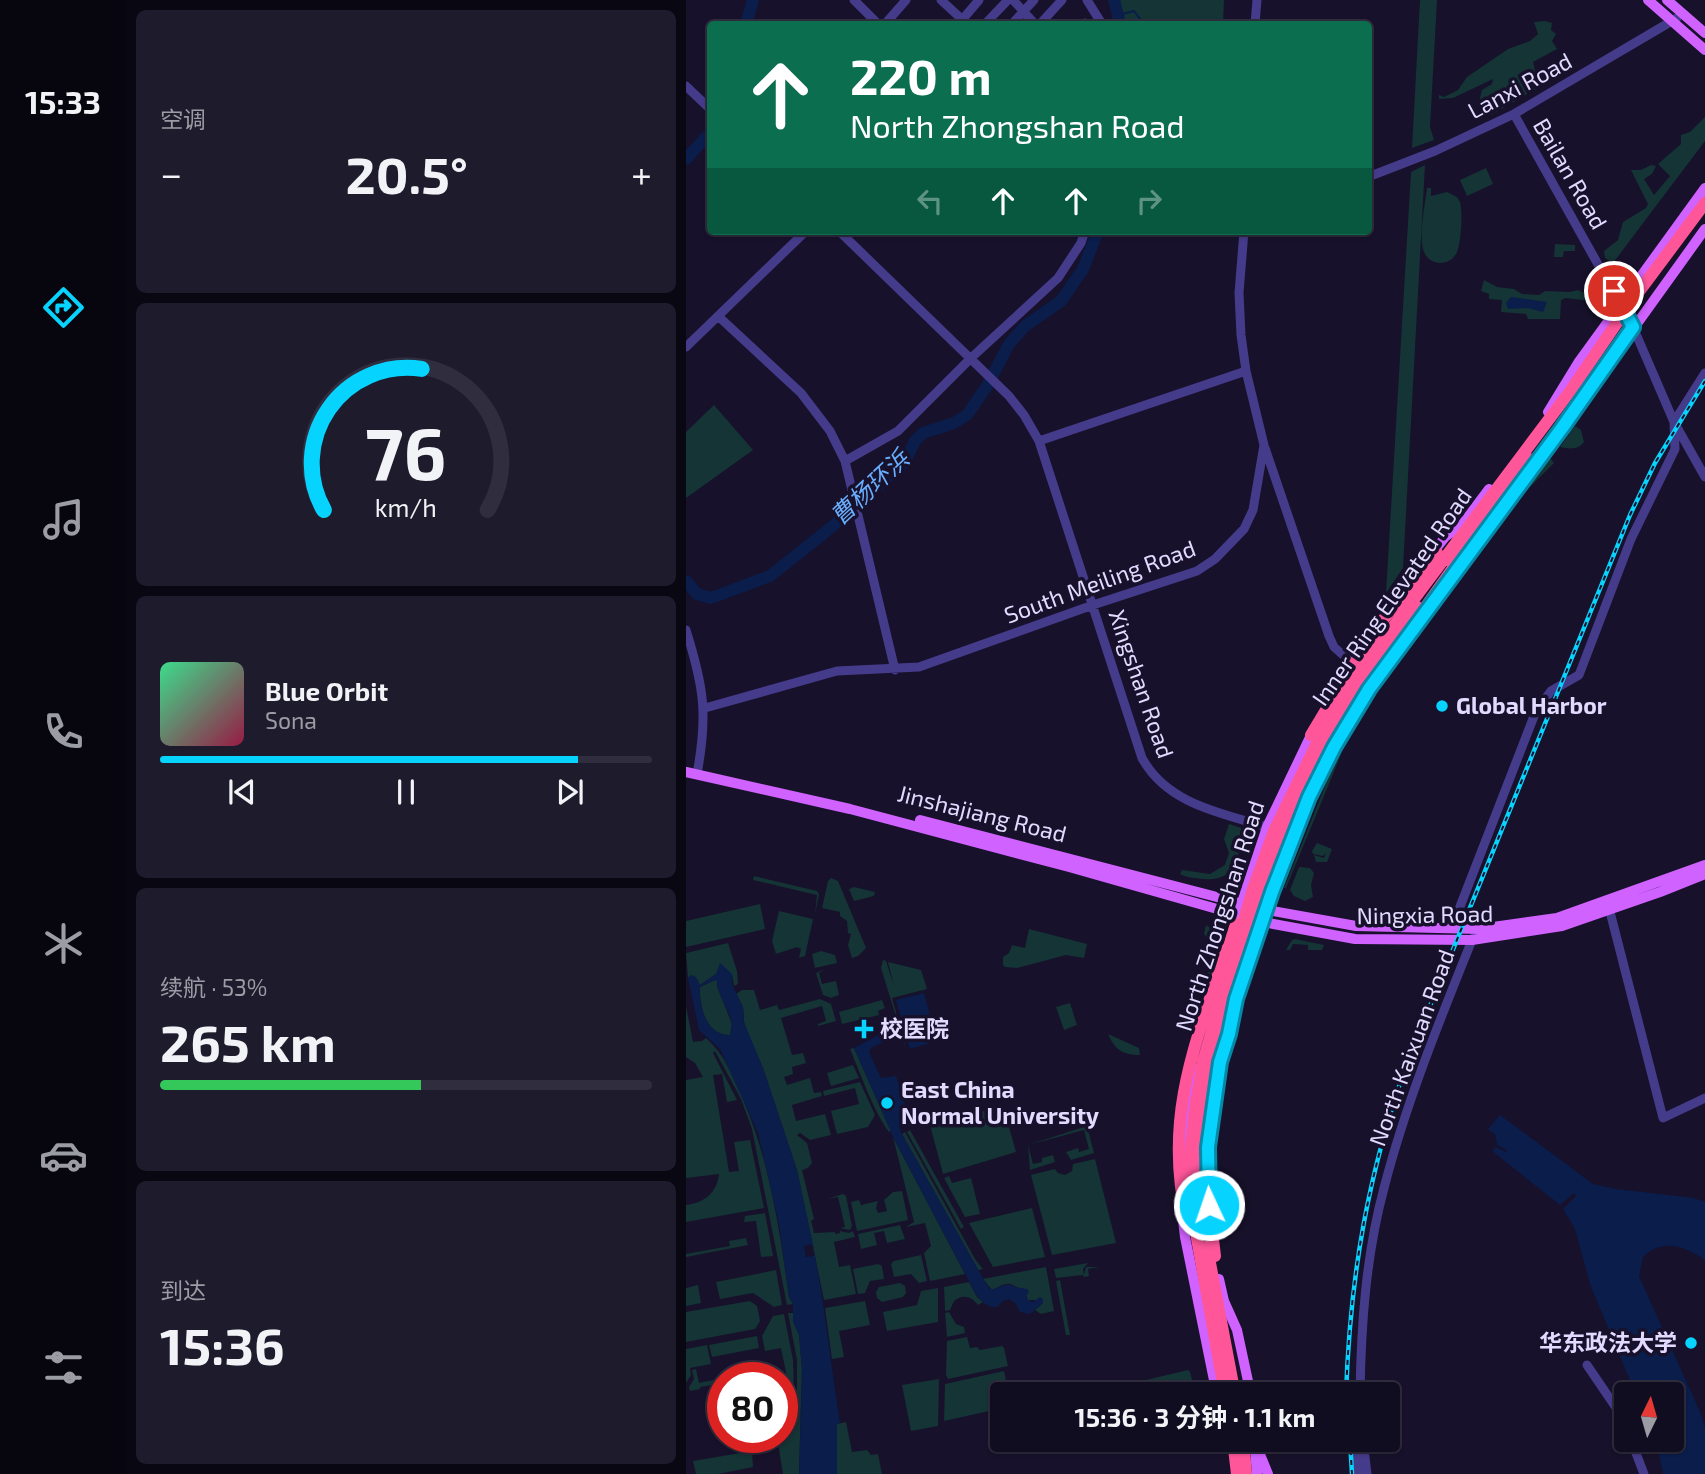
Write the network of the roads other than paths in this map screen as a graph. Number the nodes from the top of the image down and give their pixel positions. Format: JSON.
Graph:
{"nodes":[{"id":1,"x":854,"y":0,"type":"edge"},
{"id":2,"x":906,"y":0,"type":"edge"},
{"id":3,"x":979,"y":0,"type":"edge"},
{"id":4,"x":1008,"y":0,"type":"edge"},
{"id":5,"x":1013,"y":0,"type":"edge"},
{"id":6,"x":1034,"y":0,"type":"edge"},
{"id":7,"x":1062,"y":0,"type":"edge"},
{"id":8,"x":1087,"y":0,"type":"edge"},
{"id":9,"x":1257,"y":0,"type":"edge"},
{"id":10,"x":1648,"y":0,"type":"edge"},
{"id":11,"x":1667,"y":0,"type":"edge"},
{"id":12,"x":947,"y":2,"type":"edge"},
{"id":13,"x":1024,"y":11,"type":"junction"},
{"id":14,"x":1684,"y":14,"type":"junction"},
{"id":15,"x":875,"y":21,"type":"edge"},
{"id":16,"x":888,"y":21,"type":"edge"},
{"id":17,"x":963,"y":21,"type":"edge"},
{"id":18,"x":965,"y":21,"type":"edge"},
{"id":19,"x":988,"y":21,"type":"edge"},
{"id":20,"x":1015,"y":21,"type":"edge"},
{"id":21,"x":1035,"y":21,"type":"edge"},
{"id":22,"x":1041,"y":21,"type":"edge"},
{"id":23,"x":1100,"y":21,"type":"edge"},
{"id":24,"x":1255,"y":21,"type":"edge"},
{"id":25,"x":1673,"y":21,"type":"junction"},
{"id":26,"x":1705,"y":33,"type":"edge"},
{"id":27,"x":1705,"y":50,"type":"edge"},
{"id":28,"x":686,"y":86,"type":"edge"},
{"id":29,"x":707,"y":106,"type":"edge"},
{"id":30,"x":1514,"y":114,"type":"junction"},
{"id":31,"x":1372,"y":175,"type":"edge"},
{"id":32,"x":1705,"y":188,"type":"edge"},
{"id":33,"x":1705,"y":203,"type":"edge"},
{"id":34,"x":1705,"y":216,"type":"edge"},
{"id":35,"x":1705,"y":229,"type":"edge"},
{"id":36,"x":802,"y":235,"type":"edge"},
{"id":37,"x":843,"y":235,"type":"edge"},
{"id":38,"x":1084,"y":235,"type":"edge"},
{"id":39,"x":1244,"y":235,"type":"edge"},
{"id":40,"x":1621,"y":304,"type":"junction"},
{"id":41,"x":718,"y":316,"type":"junction"},
{"id":42,"x":1633,"y":327,"type":"junction"},
{"id":43,"x":686,"y":348,"type":"edge"},
{"id":44,"x":971,"y":358,"type":"junction"},
{"id":45,"x":1246,"y":371,"type":"junction"},
{"id":46,"x":1705,"y":373,"type":"edge"},
{"id":47,"x":1674,"y":422,"type":"junction"},
{"id":48,"x":1039,"y":441,"type":"junction"},
{"id":49,"x":1264,"y":445,"type":"junction"},
{"id":50,"x":845,"y":461,"type":"junction"},
{"id":51,"x":1509,"y":471,"type":"junction"},
{"id":52,"x":1705,"y":477,"type":"edge"},
{"id":53,"x":1461,"y":526,"type":"junction"},
{"id":54,"x":1477,"y":527,"type":"junction"},
{"id":55,"x":1093,"y":605,"type":"junction"},
{"id":56,"x":686,"y":630,"type":"edge"},
{"id":57,"x":1351,"y":662,"type":"junction"},
{"id":58,"x":895,"y":670,"type":"junction"},
{"id":59,"x":705,"y":708,"type":"junction"},
{"id":60,"x":1311,"y":735,"type":"junction"},
{"id":61,"x":1327,"y":761,"type":"junction"},
{"id":62,"x":686,"y":765,"type":"edge"},
{"id":63,"x":694,"y":771,"type":"edge"},
{"id":64,"x":1267,"y":828,"type":"junction"},
{"id":65,"x":1705,"y":865,"type":"edge"},
{"id":66,"x":1705,"y":874,"type":"edge"},
{"id":67,"x":1242,"y":903,"type":"junction"},
{"id":68,"x":1608,"y":905,"type":"junction"},
{"id":69,"x":1266,"y":910,"type":"junction"},
{"id":70,"x":1237,"y":919,"type":"junction"},
{"id":71,"x":1263,"y":922,"type":"junction"},
{"id":72,"x":1479,"y":929,"type":"junction"},
{"id":73,"x":1472,"y":940,"type":"junction"},
{"id":74,"x":1236,"y":999,"type":"junction"},
{"id":75,"x":1705,"y":1098,"type":"edge"},
{"id":76,"x":1188,"y":1115,"type":"junction"},
{"id":77,"x":1201,"y":1266,"type":"junction"},
{"id":78,"x":1224,"y":1301,"type":"junction"},
{"id":79,"x":1587,"y":1365,"type":"dead end"},
{"id":80,"x":1214,"y":1382,"type":"edge"},
{"id":81,"x":1222,"y":1382,"type":"edge"},
{"id":82,"x":1222,"y":1382,"type":"edge"},
{"id":83,"x":1232,"y":1382,"type":"edge"},
{"id":84,"x":1233,"y":1382,"type":"edge"},
{"id":85,"x":1241,"y":1382,"type":"edge"},
{"id":86,"x":1248,"y":1382,"type":"edge"},
{"id":87,"x":1360,"y":1382,"type":"edge"},
{"id":88,"x":1614,"y":1405,"type":"edge"},
{"id":89,"x":1231,"y":1452,"type":"edge"},
{"id":90,"x":1233,"y":1452,"type":"edge"},
{"id":91,"x":1251,"y":1452,"type":"edge"},
{"id":92,"x":1254,"y":1452,"type":"edge"},
{"id":93,"x":1258,"y":1452,"type":"edge"},
{"id":94,"x":1357,"y":1452,"type":"edge"},
{"id":95,"x":1364,"y":1452,"type":"edge"},
{"id":96,"x":1636,"y":1452,"type":"edge"},
{"id":97,"x":1365,"y":1463,"type":"junction"},
{"id":98,"x":1231,"y":1474,"type":"edge"},
{"id":99,"x":1237,"y":1474,"type":"edge"},
{"id":100,"x":1246,"y":1474,"type":"edge"},
{"id":101,"x":1257,"y":1474,"type":"edge"},
{"id":102,"x":1268,"y":1474,"type":"edge"},
{"id":103,"x":1358,"y":1474,"type":"edge"},
{"id":104,"x":1367,"y":1474,"type":"edge"},
{"id":105,"x":1374,"y":1474,"type":"edge"},
{"id":106,"x":1644,"y":1474,"type":"edge"}],
"edges":[{"from":1,"to":15,"type":"street"},
{"from":2,"to":16,"type":"street"},
{"from":3,"to":18,"type":"street"},
{"from":4,"to":19,"type":"street"},
{"from":5,"to":13,"type":"street"},
{"from":6,"to":13,"type":"street"},
{"from":7,"to":22,"type":"street"},
{"from":8,"to":23,"type":"street"},
{"from":9,"to":24,"type":"street"},
{"from":10,"to":25,"type":"main road"},
{"from":11,"to":14,"type":"main road"},
{"from":12,"to":17,"type":"street"},
{"from":13,"to":20,"type":"street"},
{"from":13,"to":21,"type":"street"},
{"from":14,"to":25,"type":"street","name":"Lanxi Road"},
{"from":14,"to":26,"type":"main road"},
{"from":25,"to":27,"type":"main road"},
{"from":25,"to":30,"type":"street","name":"Lanxi Road"},
{"from":28,"to":29,"type":"street"},
{"from":30,"to":31,"type":"street","name":"Lanxi Road"},
{"from":30,"to":40,"type":"street","name":"Bailan Road"},
{"from":32,"to":40,"type":"main road","name":"North Zhongshan Road"},
{"from":33,"to":51,"type":"highway","name":"Inner Ring Elevated Road","bridge":true},
{"from":34,"to":54,"type":"highway","name":"Inner Ring Elevated Road","bridge":true},
{"from":35,"to":42,"type":"main road","name":"North Zhongshan Road"},
{"from":36,"to":41,"type":"street"},
{"from":37,"to":44,"type":"street","name":"Xingshan Road"},
{"from":38,"to":44,"type":"street"},
{"from":39,"to":45,"type":"street","name":"South Meiling Road"},
{"from":40,"to":42,"type":"street","name":"Bailan Road"},
{"from":40,"to":53,"type":"main road","name":"North Zhongshan Road"},
{"from":41,"to":43,"type":"street"},
{"from":41,"to":50,"type":"street"},
{"from":42,"to":47,"type":"street","name":"Bailan Road"},
{"from":42,"to":61,"type":"main road","name":"North Zhongshan Road"},
{"from":44,"to":48,"type":"street","name":"Xingshan Road"},
{"from":44,"to":50,"type":"street"},
{"from":45,"to":48,"type":"street"},
{"from":45,"to":49,"type":"street","name":"South Meiling Road"},
{"from":46,"to":47,"type":"street","name":"North Kaixuan Road"},
{"from":47,"to":52,"type":"street","name":"Bailan Road"},
{"from":47,"to":72,"type":"street","name":"North Kaixuan Road"},
{"from":48,"to":55,"type":"street","name":"Xingshan Road"},
{"from":49,"to":55,"type":"street","name":"South Meiling Road"},
{"from":49,"to":57,"type":"street"},
{"from":50,"to":58,"type":"street"},
{"from":51,"to":60,"type":"highway","bridge":true},
{"from":51,"to":77,"type":"highway","name":"Inner Ring Elevated Road","bridge":true},
{"from":53,"to":57,"type":"main road","name":"North Zhongshan Road"},
{"from":53,"to":60,"type":"main road","name":"North Zhongshan Road"},
{"from":54,"to":61,"type":"highway","bridge":true},
{"from":54,"to":83,"type":"highway","name":"Inner Ring Elevated Road","bridge":true},
{"from":55,"to":58,"type":"street","name":"South Meiling Road"},
{"from":55,"to":64,"type":"street","name":"Xingshan Road"},
{"from":56,"to":59,"type":"street"},
{"from":57,"to":60,"type":"main road","name":"North Zhongshan Road"},
{"from":58,"to":59,"type":"street","name":"South Meiling Road"},
{"from":59,"to":63,"type":"street"},
{"from":60,"to":64,"type":"main road","name":"North Zhongshan Road"},
{"from":61,"to":69,"type":"main road","name":"North Zhongshan Road"},
{"from":62,"to":63,"type":"main road","name":"Jinshajiang Road"},
{"from":63,"to":67,"type":"main road","name":"Jinshajiang Road"},
{"from":63,"to":70,"type":"main road","name":"Jinshajiang Road"},
{"from":64,"to":67,"type":"main road","name":"North Zhongshan Road"},
{"from":65,"to":68,"type":"main road","name":"Ningxia Road"},
{"from":66,"to":68,"type":"main road","name":"Ningxia Road"},
{"from":67,"to":69,"type":"main road","name":"Jinshajiang Road"},
{"from":67,"to":70,"type":"main road","name":"North Zhongshan Road"},
{"from":68,"to":72,"type":"main road","name":"Ningxia Road"},
{"from":68,"to":73,"type":"main road","name":"Ningxia Road"},
{"from":68,"to":75,"type":"street"},
{"from":69,"to":71,"type":"main road","name":"North Zhongshan Road"},
{"from":69,"to":72,"type":"main road","name":"Ningxia Road"},
{"from":70,"to":71,"type":"main road","name":"Jinshajiang Road"},
{"from":70,"to":76,"type":"main road","name":"North Zhongshan Road"},
{"from":70,"to":77,"type":"highway","bridge":true},
{"from":71,"to":73,"type":"main road","name":"Ningxia Road"},
{"from":71,"to":74,"type":"main road","name":"North Zhongshan Road"},
{"from":72,"to":73,"type":"street","name":"North Kaixuan Road"},
{"from":73,"to":87,"type":"street","name":"North Kaixuan Road"},
{"from":74,"to":78,"type":"main road","name":"North Zhongshan Road"},
{"from":74,"to":84,"type":"highway","bridge":true},
{"from":76,"to":80,"type":"main road","name":"North Zhongshan Road"},
{"from":76,"to":82,"type":"main road","name":"North Zhongshan Road"},
{"from":77,"to":81,"type":"highway","name":"Inner Ring Elevated Road","bridge":true},
{"from":78,"to":85,"type":"main road"},
{"from":78,"to":86,"type":"main road","name":"North Zhongshan Road"},
{"from":79,"to":88,"type":"street"},
{"from":89,"to":98,"type":"main road"},
{"from":90,"to":99,"type":"highway"},
{"from":91,"to":100,"type":"highway"},
{"from":92,"to":101,"type":"main road"},
{"from":93,"to":102,"type":"main road"},
{"from":94,"to":103,"type":"street"},
{"from":95,"to":97,"type":"street"},
{"from":96,"to":106,"type":"street"},
{"from":97,"to":104,"type":"street"},
{"from":97,"to":105,"type":"street"}]}
